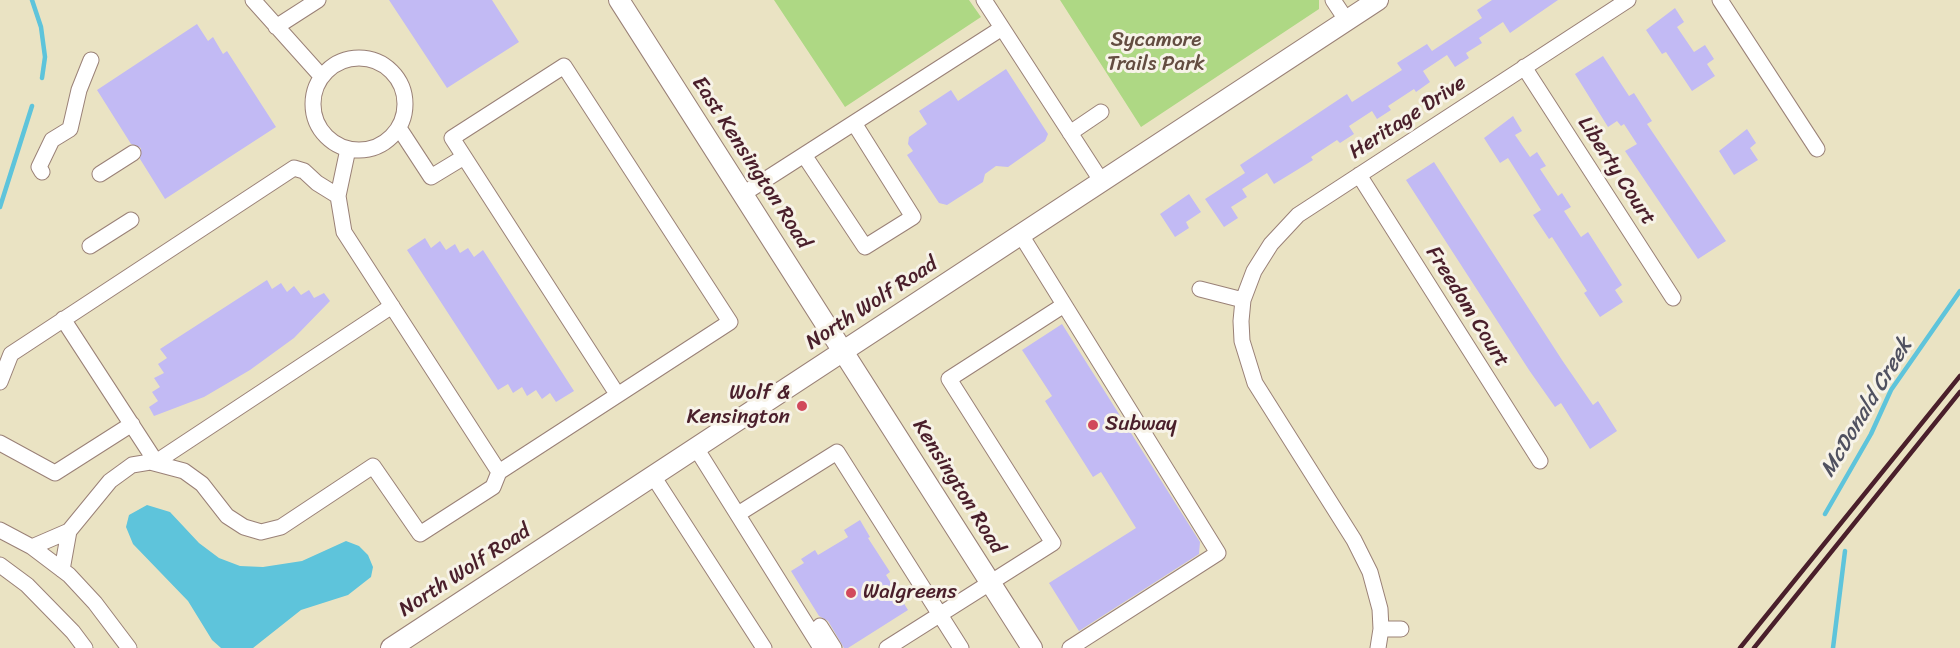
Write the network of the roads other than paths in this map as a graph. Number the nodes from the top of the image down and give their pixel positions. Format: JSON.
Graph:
{"nodes":[{"id":1,"x":253,"y":0,"type":"edge"},
{"id":2,"x":318,"y":0,"type":"edge"},
{"id":3,"x":619,"y":0,"type":"edge"},
{"id":4,"x":984,"y":0,"type":"edge"},
{"id":5,"x":1333,"y":0,"type":"edge"},
{"id":6,"x":1378,"y":0,"type":"edge"},
{"id":7,"x":1628,"y":0,"type":"edge"},
{"id":8,"x":1720,"y":0,"type":"edge"},
{"id":9,"x":1347,"y":21,"type":"junction"},
{"id":10,"x":276,"y":27,"type":"junction"},
{"id":11,"x":1002,"y":28,"type":"junction"},
{"id":12,"x":91,"y":60,"type":"dead end"},
{"id":13,"x":1524,"y":67,"type":"junction"},
{"id":14,"x":322,"y":77,"type":"junction"},
{"id":15,"x":1101,"y":112,"type":"dead end"},
{"id":16,"x":854,"y":123,"type":"junction"},
{"id":17,"x":399,"y":128,"type":"junction"},
{"id":18,"x":1070,"y":133,"type":"junction"},
{"id":19,"x":348,"y":149,"type":"junction"},
{"id":20,"x":1817,"y":149,"type":"dead end"},
{"id":21,"x":133,"y":153,"type":"dead end"},
{"id":22,"x":804,"y":155,"type":"junction"},
{"id":23,"x":464,"y":156,"type":"junction"},
{"id":24,"x":42,"y":172,"type":"dead end"},
{"id":25,"x":100,"y":174,"type":"dead end"},
{"id":26,"x":1359,"y":175,"type":"junction"},
{"id":27,"x":1102,"y":182,"type":"junction"},
{"id":28,"x":742,"y":194,"type":"junction"},
{"id":29,"x":338,"y":196,"type":"junction"},
{"id":30,"x":131,"y":220,"type":"dead end"},
{"id":31,"x":1021,"y":235,"type":"junction"},
{"id":32,"x":90,"y":246,"type":"dead end"},
{"id":33,"x":1200,"y":289,"type":"dead end"},
{"id":34,"x":1674,"y":298,"type":"dead end"},
{"id":35,"x":1243,"y":300,"type":"junction"},
{"id":36,"x":1064,"y":305,"type":"junction"},
{"id":37,"x":392,"y":306,"type":"junction"},
{"id":38,"x":63,"y":319,"type":"junction"},
{"id":39,"x":843,"y":351,"type":"junction"},
{"id":40,"x":0,"y":382,"type":"edge"},
{"id":41,"x":617,"y":394,"type":"junction"},
{"id":42,"x":132,"y":424,"type":"junction"},
{"id":43,"x":0,"y":443,"type":"edge"},
{"id":44,"x":696,"y":448,"type":"junction"},
{"id":45,"x":1540,"y":460,"type":"dead end"},
{"id":46,"x":156,"y":462,"type":"junction"},
{"id":47,"x":500,"y":471,"type":"junction"},
{"id":48,"x":653,"y":476,"type":"junction"},
{"id":49,"x":738,"y":514,"type":"junction"},
{"id":50,"x":0,"y":530,"type":"edge"},
{"id":51,"x":69,"y":531,"type":"junction"},
{"id":52,"x":32,"y":547,"type":"junction"},
{"id":53,"x":772,"y":550,"type":"dead end"},
{"id":54,"x":0,"y":565,"type":"edge"},
{"id":55,"x":62,"y":570,"type":"junction"},
{"id":56,"x":991,"y":583,"type":"junction"},
{"id":57,"x":941,"y":614,"type":"junction"},
{"id":58,"x":1381,"y":629,"type":"junction"},
{"id":59,"x":1401,"y":629,"type":"dead end"},
{"id":60,"x":85,"y":648,"type":"edge"},
{"id":61,"x":129,"y":648,"type":"edge"},
{"id":62,"x":391,"y":648,"type":"edge"},
{"id":63,"x":764,"y":648,"type":"edge"},
{"id":64,"x":822,"y":648,"type":"edge"},
{"id":65,"x":834,"y":648,"type":"edge"},
{"id":66,"x":887,"y":648,"type":"edge"},
{"id":67,"x":961,"y":648,"type":"edge"},
{"id":68,"x":1032,"y":648,"type":"edge"},
{"id":69,"x":1070,"y":648,"type":"edge"},
{"id":70,"x":1378,"y":648,"type":"edge"}],
"edges":[{"from":1,"to":10,"type":"street"},
{"from":2,"to":10,"type":"street"},
{"from":3,"to":28,"type":"main road","name":"East Kensington Road"},
{"from":4,"to":11,"type":"street"},
{"from":5,"to":9,"type":"street"},
{"from":6,"to":9,"type":"main road","name":"North Wolf Road"},
{"from":7,"to":13,"type":"street","name":"Heritage Drive"},
{"from":8,"to":20,"type":"street"},
{"from":9,"to":27,"type":"main road","name":"North Wolf Road"},
{"from":10,"to":14,"type":"street"},
{"from":11,"to":16,"type":"street"},
{"from":11,"to":18,"type":"street"},
{"from":12,"to":24,"type":"street"},
{"from":13,"to":26,"type":"street","name":"Heritage Drive"},
{"from":13,"to":34,"type":"street","name":"Liberty Court"},
{"from":14,"to":17,"type":"street"},
{"from":14,"to":19,"type":"street"},
{"from":15,"to":18,"type":"street"},
{"from":16,"to":22,"type":"street"},
{"from":16,"to":22,"type":"street"},
{"from":17,"to":19,"type":"street"},
{"from":17,"to":23,"type":"street"},
{"from":18,"to":27,"type":"street"},
{"from":19,"to":29,"type":"street"},
{"from":21,"to":25,"type":"street"},
{"from":22,"to":28,"type":"street"},
{"from":23,"to":41,"type":"street"},
{"from":23,"to":41,"type":"street"},
{"from":26,"to":35,"type":"street","name":"Heritage Drive"},
{"from":26,"to":45,"type":"street","name":"Freedom Court"},
{"from":27,"to":31,"type":"main road","name":"North Wolf Road"},
{"from":28,"to":39,"type":"main road","name":"East Kensington Road"},
{"from":29,"to":37,"type":"street"},
{"from":29,"to":38,"type":"street"},
{"from":30,"to":32,"type":"street"},
{"from":31,"to":36,"type":"street"},
{"from":31,"to":39,"type":"main road","name":"North Wolf Road"},
{"from":33,"to":35,"type":"street"},
{"from":35,"to":58,"type":"street","name":"Heritage Drive"},
{"from":36,"to":56,"type":"street"},
{"from":36,"to":69,"type":"street"},
{"from":37,"to":46,"type":"street"},
{"from":37,"to":47,"type":"street"},
{"from":38,"to":40,"type":"street"},
{"from":38,"to":42,"type":"street"},
{"from":39,"to":44,"type":"main road","name":"North Wolf Road"},
{"from":39,"to":56,"type":"main road","name":"Kensington Road"},
{"from":41,"to":47,"type":"street"},
{"from":42,"to":43,"type":"street"},
{"from":42,"to":46,"type":"street"},
{"from":44,"to":48,"type":"main road","name":"North Wolf Road"},
{"from":44,"to":49,"type":"street"},
{"from":46,"to":47,"type":"street"},
{"from":46,"to":51,"type":"street"},
{"from":48,"to":62,"type":"main road","name":"North Wolf Road"},
{"from":48,"to":63,"type":"street"},
{"from":49,"to":57,"type":"street"},
{"from":49,"to":64,"type":"street"},
{"from":50,"to":52,"type":"street"},
{"from":51,"to":52,"type":"street"},
{"from":51,"to":55,"type":"street"},
{"from":52,"to":55,"type":"street"},
{"from":53,"to":65,"type":"street"},
{"from":54,"to":60,"type":"street"},
{"from":55,"to":61,"type":"street"},
{"from":56,"to":57,"type":"street"},
{"from":56,"to":68,"type":"main road","name":"Kensington Road"},
{"from":57,"to":66,"type":"street"},
{"from":57,"to":67,"type":"street"},
{"from":58,"to":59,"type":"street"},
{"from":58,"to":70,"type":"street","name":"Heritage Drive"}]}
